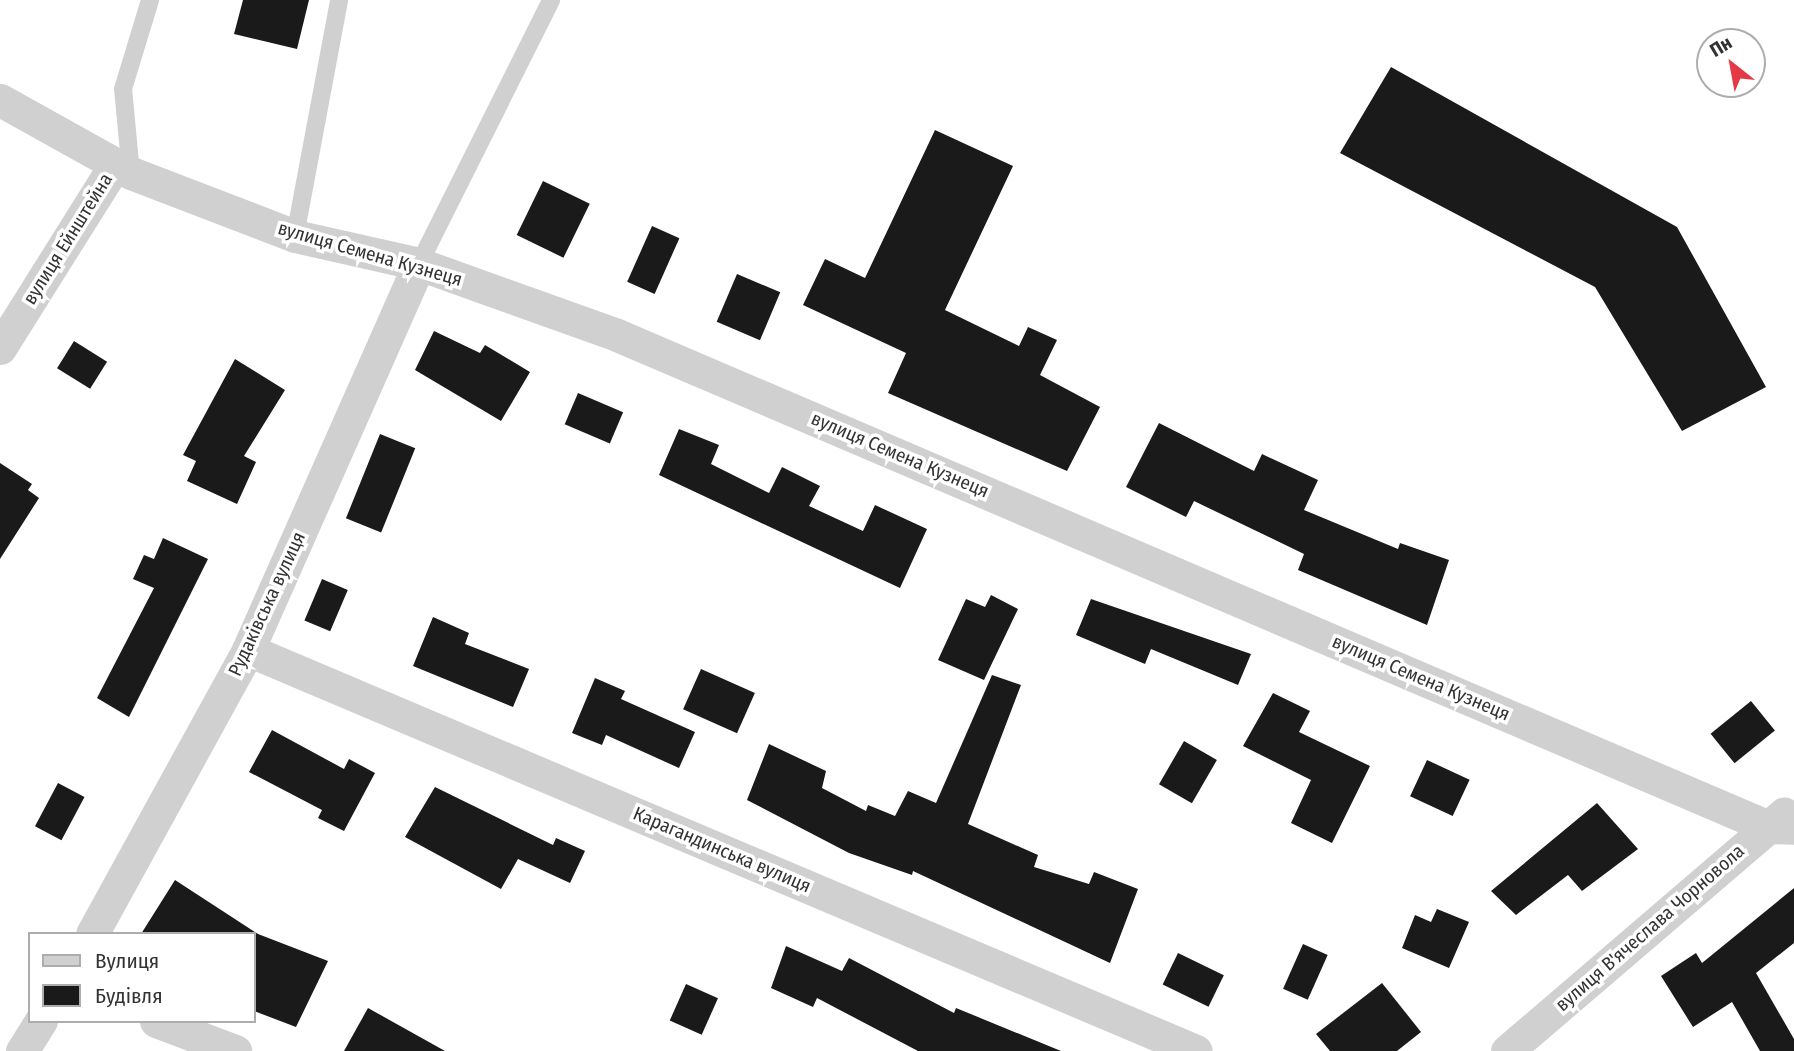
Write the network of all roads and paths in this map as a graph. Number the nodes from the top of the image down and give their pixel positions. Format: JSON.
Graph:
{"nodes":[{"id":1,"x":150,"y":0,"type":"edge"},
{"id":2,"x":339,"y":0,"type":"edge"},
{"id":3,"x":551,"y":0,"type":"edge"},
{"id":4,"x":0,"y":100,"type":"edge"},
{"id":5,"x":123,"y":170,"type":"junction"},
{"id":6,"x":295,"y":236,"type":"junction"},
{"id":7,"x":419,"y":264,"type":"junction"},
{"id":8,"x":0,"y":348,"type":"edge"},
{"id":9,"x":248,"y":650,"type":"junction"},
{"id":10,"x":1794,"y":806,"type":"edge"},
{"id":11,"x":1781,"y":827,"type":"edge"},
{"id":12,"x":93,"y":932,"type":"edge"},
{"id":13,"x":40,"y":1023,"type":"edge"},
{"id":14,"x":161,"y":1023,"type":"edge"},
{"id":15,"x":22,"y":1051,"type":"edge"},
{"id":16,"x":235,"y":1051,"type":"edge"},
{"id":17,"x":1196,"y":1051,"type":"edge"},
{"id":18,"x":1507,"y":1051,"type":"edge"}],
"edges":[{"from":1,"to":5,"type":"lane"},
{"from":2,"to":6,"type":"lane"},
{"from":3,"to":7,"type":"lane"},
{"from":4,"to":5,"type":"street","name":"вулиця Семена Кузнеця"},
{"from":5,"to":6,"type":"street","name":"вулиця Семена Кузнеця"},
{"from":5,"to":8,"type":"street","name":"вулиця Ейнштейна"},
{"from":6,"to":7,"type":"street","name":"вулиця Семена Кузнеця"},
{"from":7,"to":9,"type":"street","name":"Рудаківська вулиця"},
{"from":7,"to":11,"type":"street","name":"вулиця Семена Кузнеця"},
{"from":9,"to":12,"type":"street","name":"Рудаківська вулиця"},
{"from":9,"to":17,"type":"street","name":"Карагандинська вулиця"},
{"from":10,"to":11,"type":"street","name":"вулиця В'ячеслава Чорновола"},
{"from":11,"to":18,"type":"street","name":"вулиця В'ячеслава Чорновола"},
{"from":13,"to":15,"type":"street"},
{"from":14,"to":16,"type":"street"}]}
